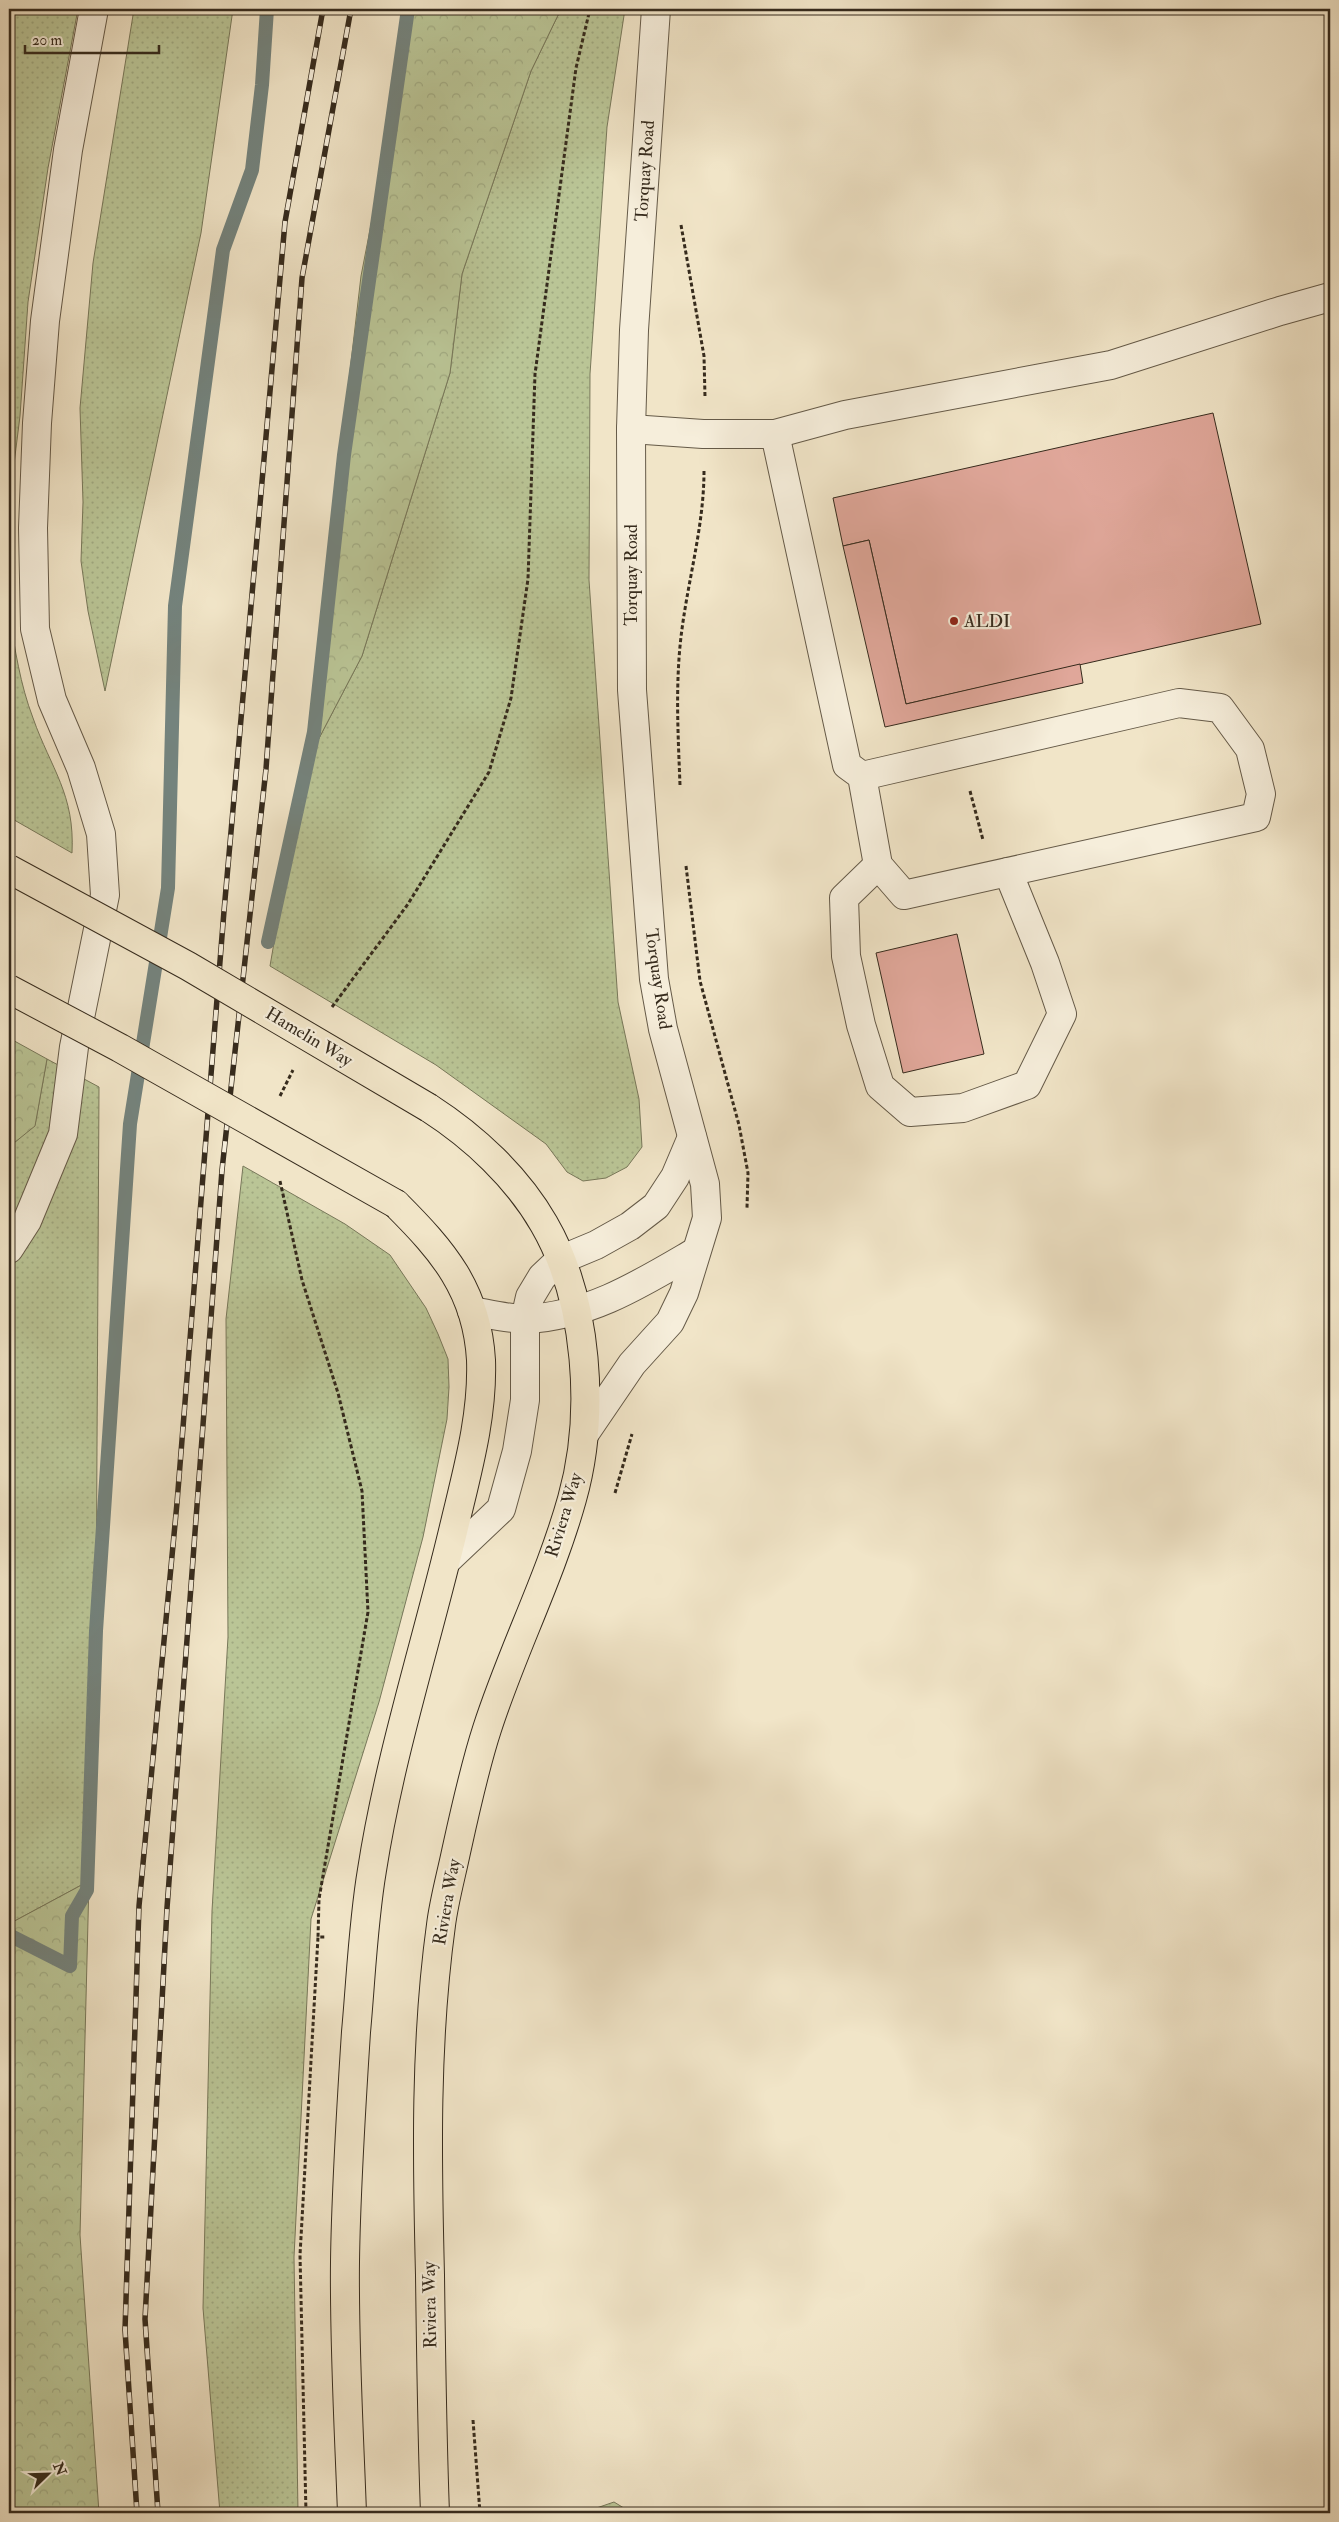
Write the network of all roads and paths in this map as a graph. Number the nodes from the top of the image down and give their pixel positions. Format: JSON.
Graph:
{"nodes":[{"id":1,"x":94,"y":9,"type":"edge"},
{"id":2,"x":590,"y":9,"type":"edge"},
{"id":3,"x":656,"y":9,"type":"edge"},
{"id":4,"x":1330,"y":297,"type":"edge"},
{"id":5,"x":631,"y":428,"type":"junction"},
{"id":6,"x":775,"y":434,"type":"junction"},
{"id":7,"x":958,"y":752,"type":"junction"},
{"id":8,"x":862,"y":776,"type":"junction"},
{"id":9,"x":878,"y":865,"type":"junction"},
{"id":10,"x":9,"y":868,"type":"edge"},
{"id":11,"x":1000,"y":874,"type":"junction"},
{"id":12,"x":9,"y":989,"type":"edge"},
{"id":13,"x":327,"y":1014,"type":"dead end"},
{"id":14,"x":297,"y":1063,"type":"dead end"},
{"id":15,"x":276,"y":1105,"type":"dead end"},
{"id":16,"x":692,"y":1137,"type":"junction"},
{"id":17,"x":279,"y":1177,"type":"dead end"},
{"id":18,"x":9,"y":1249,"type":"edge"},
{"id":19,"x":696,"y":1252,"type":"junction"},
{"id":20,"x":560,"y":1260,"type":"junction"},
{"id":21,"x":472,"y":1311,"type":"junction"},
{"id":22,"x":576,"y":1311,"type":"junction"},
{"id":23,"x":525,"y":1319,"type":"junction"},
{"id":24,"x":585,"y":1433,"type":"junction"},
{"id":25,"x":446,"y":1561,"type":"junction"},
{"id":26,"x":364,"y":1938,"type":"junction"},
{"id":27,"x":352,"y":2513,"type":"edge"},
{"id":28,"x":435,"y":2513,"type":"edge"}],
"edges":[{"from":1,"to":18,"type":"street"},
{"from":2,"to":13,"type":"path"},
{"from":3,"to":5,"type":"street","name":"Torquay Road"},
{"from":4,"to":6,"type":"street"},
{"from":5,"to":6,"type":"street"},
{"from":5,"to":16,"type":"street","name":"Torquay Road"},
{"from":6,"to":8,"type":"street"},
{"from":7,"to":8,"type":"street"},
{"from":7,"to":11,"type":"path"},
{"from":7,"to":11,"type":"street"},
{"from":8,"to":9,"type":"street"},
{"from":9,"to":11,"type":"street"},
{"from":9,"to":11,"type":"street"},
{"from":10,"to":20,"type":"main road","name":"Hamelin Way","bridge":true},
{"from":12,"to":21,"type":"main road","bridge":true},
{"from":14,"to":15,"type":"path"},
{"from":16,"to":19,"type":"street","name":"Torquay Road"},
{"from":16,"to":20,"type":"street"},
{"from":17,"to":26,"type":"path"},
{"from":19,"to":22,"type":"street"},
{"from":19,"to":24,"type":"street","name":"Torquay Road"},
{"from":20,"to":22,"type":"main road","name":"Hamelin Way"},
{"from":20,"to":23,"type":"street"},
{"from":21,"to":23,"type":"street"},
{"from":21,"to":25,"type":"main road"},
{"from":22,"to":23,"type":"street"},
{"from":22,"to":24,"type":"main road","name":"Riviera Way"},
{"from":23,"to":25,"type":"street"},
{"from":24,"to":28,"type":"main road","name":"Riviera Way"},
{"from":25,"to":26,"type":"main road"},
{"from":26,"to":27,"type":"main road"}]}
